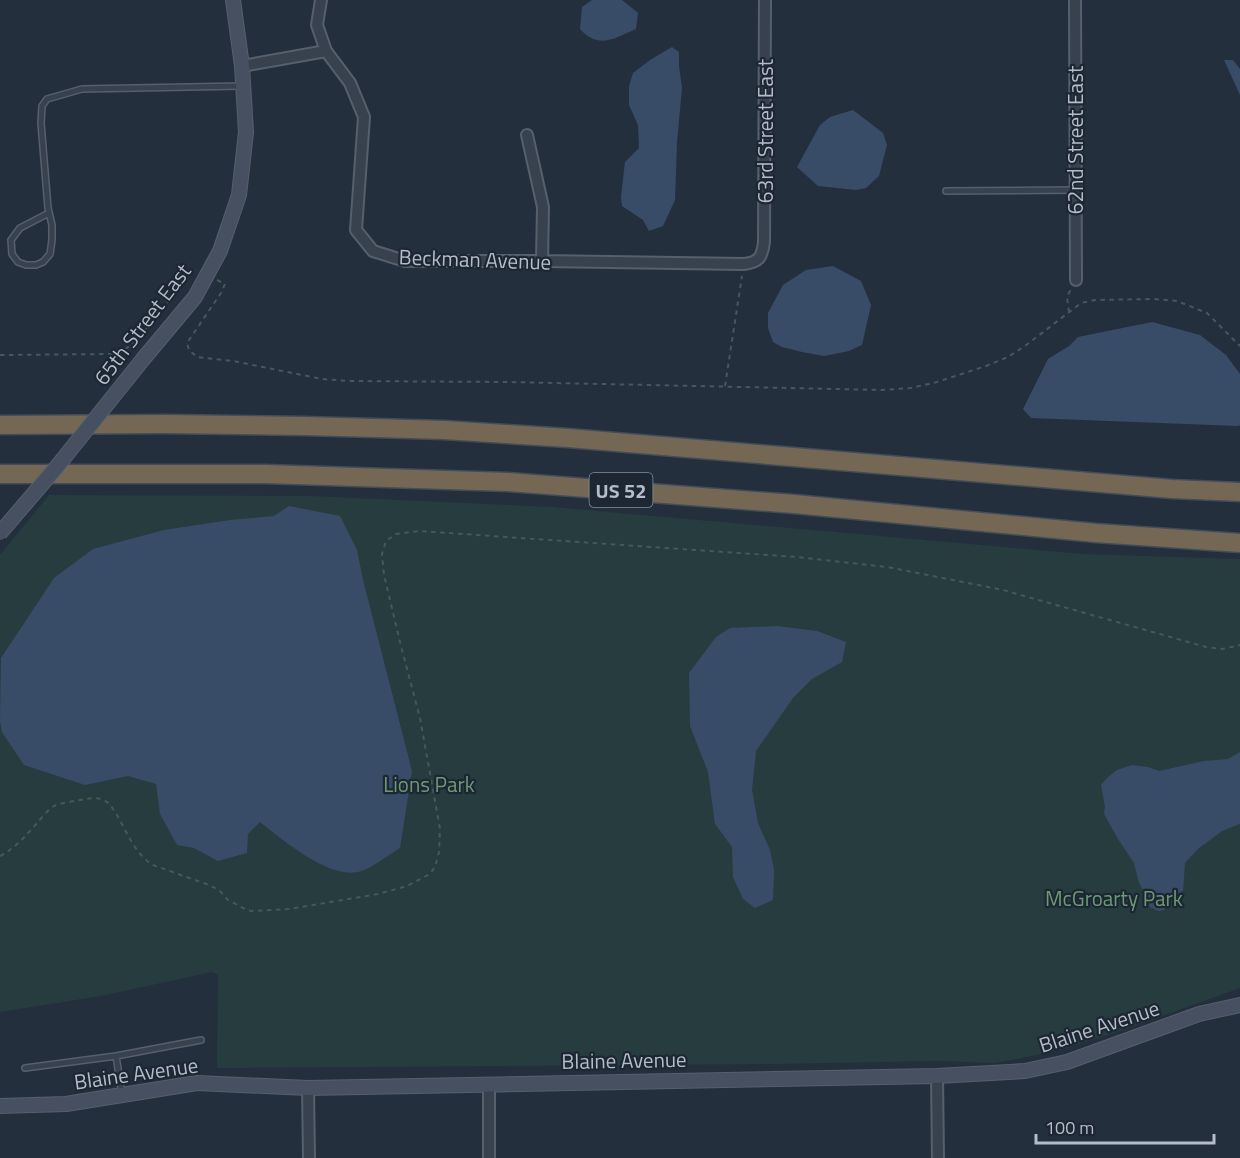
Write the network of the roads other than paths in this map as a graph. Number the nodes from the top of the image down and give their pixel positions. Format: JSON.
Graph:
{"nodes":[{"id":1,"x":233,"y":0,"type":"edge"},
{"id":2,"x":321,"y":0,"type":"edge"},
{"id":3,"x":765,"y":0,"type":"edge"},
{"id":4,"x":1075,"y":0,"type":"edge"},
{"id":5,"x":326,"y":51,"type":"junction"},
{"id":6,"x":242,"y":66,"type":"junction"},
{"id":7,"x":243,"y":86,"type":"junction"},
{"id":8,"x":527,"y":135,"type":"dead end"},
{"id":9,"x":1076,"y":190,"type":"junction"},
{"id":10,"x":946,"y":191,"type":"dead end"},
{"id":11,"x":49,"y":213,"type":"junction"},
{"id":12,"x":758,"y":260,"type":"joint"},
{"id":13,"x":543,"y":261,"type":"junction"},
{"id":14,"x":1076,"y":280,"type":"road end"},
{"id":15,"x":0,"y":425,"type":"edge"},
{"id":16,"x":0,"y":474,"type":"edge"},
{"id":17,"x":1240,"y":492,"type":"edge"},
{"id":18,"x":0,"y":533,"type":"edge"},
{"id":19,"x":1240,"y":543,"type":"edge"},
{"id":20,"x":1240,"y":1005,"type":"edge"},
{"id":21,"x":201,"y":1040,"type":"dead end"},
{"id":22,"x":116,"y":1056,"type":"junction"},
{"id":23,"x":25,"y":1068,"type":"dead end"},
{"id":24,"x":937,"y":1076,"type":"junction"},
{"id":25,"x":489,"y":1084,"type":"junction"},
{"id":26,"x":308,"y":1088,"type":"junction"},
{"id":27,"x":122,"y":1095,"type":"junction"},
{"id":28,"x":0,"y":1106,"type":"edge"},
{"id":29,"x":309,"y":1158,"type":"edge"},
{"id":30,"x":489,"y":1158,"type":"edge"},
{"id":31,"x":939,"y":1158,"type":"edge"}],
"edges":[{"from":1,"to":6,"type":"street","name":"65th Street East"},
{"from":2,"to":5,"type":"street","name":"Beckman Avenue"},
{"from":3,"to":12,"type":"street","name":"63rd Street East"},
{"from":4,"to":9,"type":"street","name":"62nd Street East"},
{"from":5,"to":6,"type":"street"},
{"from":5,"to":13,"type":"street","name":"Beckman Avenue"},
{"from":6,"to":7,"type":"street","name":"65th Street East"},
{"from":7,"to":11,"type":"lane"},
{"from":7,"to":18,"type":"street","name":"65th Street East","bridge":true},
{"from":8,"to":13,"type":"street"},
{"from":9,"to":10,"type":"lane"},
{"from":9,"to":14,"type":"street","name":"62nd Street East"},
{"from":11,"to":11,"type":"lane"},
{"from":12,"to":13,"type":"street","name":"Beckman Avenue"},
{"from":15,"to":17,"type":"highway","number":"US 52"},
{"from":16,"to":19,"type":"highway","number":"US 52"},
{"from":20,"to":24,"type":"street","name":"Blaine Avenue"},
{"from":21,"to":22,"type":"lane"},
{"from":22,"to":23,"type":"lane"},
{"from":22,"to":27,"type":"lane"},
{"from":24,"to":25,"type":"street","name":"Blaine Avenue"},
{"from":24,"to":31,"type":"street"},
{"from":25,"to":26,"type":"street","name":"Blaine Avenue"},
{"from":25,"to":30,"type":"street"},
{"from":26,"to":27,"type":"street","name":"Blaine Avenue"},
{"from":26,"to":29,"type":"street"},
{"from":27,"to":28,"type":"street","name":"Blaine Avenue"}]}
